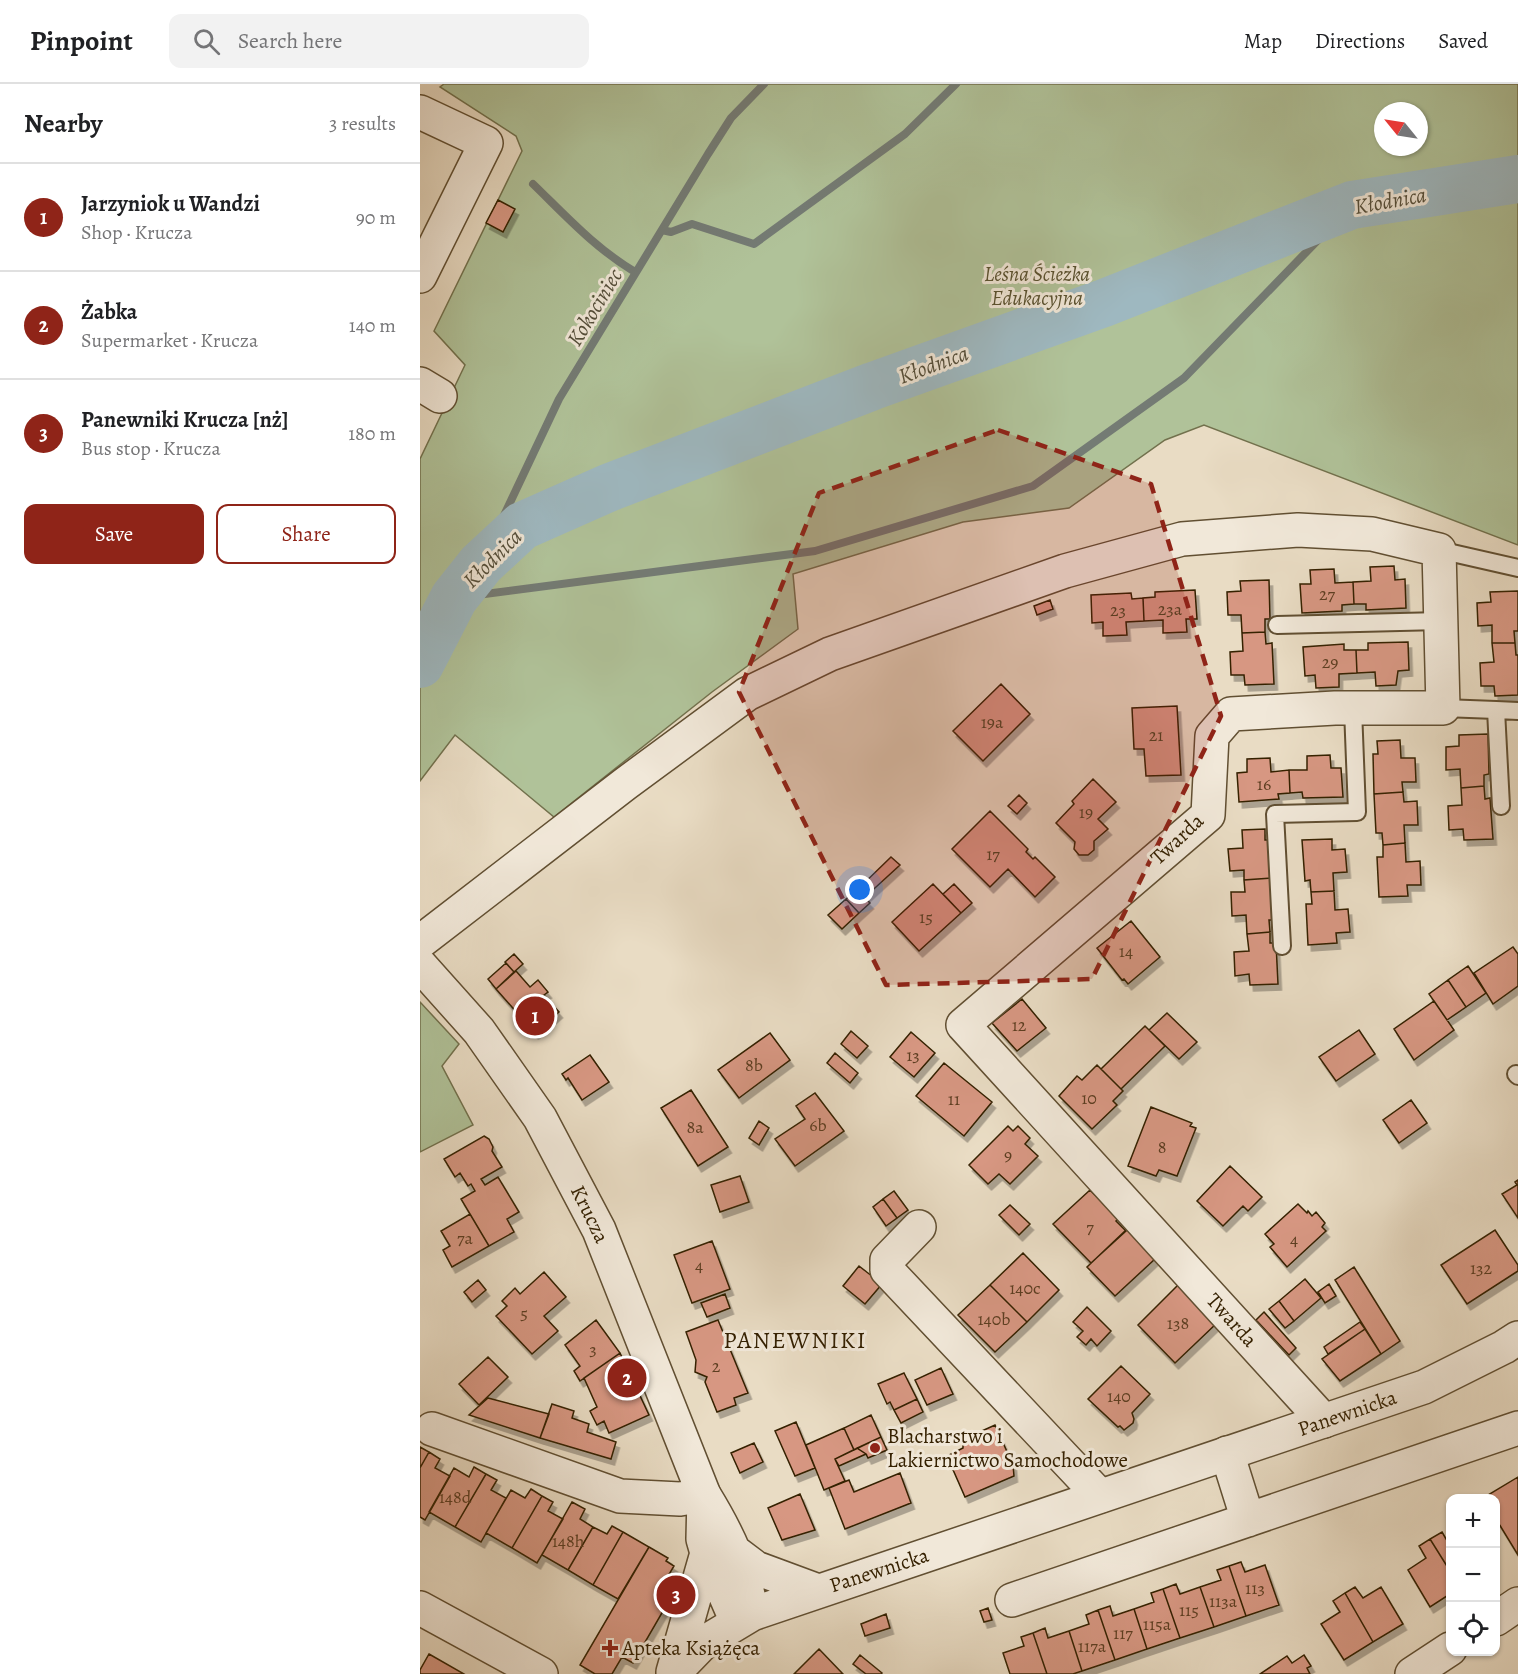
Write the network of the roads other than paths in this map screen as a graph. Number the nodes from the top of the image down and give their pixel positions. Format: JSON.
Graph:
{"nodes":[{"id":1,"x":420,"y":112,"type":"edge"},
{"id":2,"x":420,"y":276,"type":"edge"},
{"id":3,"x":1439,"y":550,"type":"junction"},
{"id":4,"x":1518,"y":568,"type":"edge"},
{"id":5,"x":1441,"y":621,"type":"junction"},
{"id":6,"x":1277,"y":625,"type":"dead end"},
{"id":7,"x":1353,"y":708,"type":"junction"},
{"id":8,"x":1443,"y":708,"type":"junction"},
{"id":9,"x":1496,"y":710,"type":"junction"},
{"id":10,"x":1518,"y":711,"type":"edge"},
{"id":11,"x":1501,"y":806,"type":"dead end"},
{"id":12,"x":420,"y":942,"type":"edge"},
{"id":13,"x":1282,"y":946,"type":"dead end"},
{"id":14,"x":420,"y":965,"type":"edge"},
{"id":15,"x":919,"y":1227,"type":"dead end"},
{"id":16,"x":1513,"y":1349,"type":"edge"},
{"id":17,"x":1324,"y":1421,"type":"junction"},
{"id":18,"x":1518,"y":1428,"type":"edge"},
{"id":19,"x":432,"y":1430,"type":"dead end"},
{"id":20,"x":1227,"y":1454,"type":"junction"},
{"id":21,"x":704,"y":1495,"type":"junction"},
{"id":22,"x":1100,"y":1496,"type":"junction"},
{"id":23,"x":1248,"y":1520,"type":"junction"},
{"id":24,"x":721,"y":1552,"type":"junction"},
{"id":25,"x":818,"y":1591,"type":"junction"},
{"id":26,"x":1012,"y":1600,"type":"dead end"},
{"id":27,"x":1518,"y":1604,"type":"edge"},
{"id":28,"x":420,"y":1608,"type":"edge"},
{"id":29,"x":1500,"y":1616,"type":"edge"},
{"id":30,"x":745,"y":1618,"type":"junction"},
{"id":31,"x":1446,"y":1652,"type":"edge"},
{"id":32,"x":541,"y":1674,"type":"edge"},
{"id":33,"x":673,"y":1674,"type":"edge"},
{"id":34,"x":1412,"y":1674,"type":"edge"}],
"edges":[{"from":1,"to":2,"type":"street"},
{"from":3,"to":4,"type":"lane"},
{"from":3,"to":5,"type":"street"},
{"from":3,"to":12,"type":"street"},
{"from":5,"to":6,"type":"lane"},
{"from":5,"to":8,"type":"street"},
{"from":7,"to":8,"type":"street","name":"Twarda"},
{"from":7,"to":13,"type":"lane"},
{"from":7,"to":17,"type":"street","name":"Twarda"},
{"from":8,"to":9,"type":"lane"},
{"from":9,"to":10,"type":"lane"},
{"from":9,"to":11,"type":"lane"},
{"from":14,"to":21,"type":"street","name":"Krucza"},
{"from":15,"to":22,"type":"street"},
{"from":16,"to":17,"type":"street","name":"Panewnicka"},
{"from":17,"to":20,"type":"street","name":"Panewnicka"},
{"from":18,"to":23,"type":"street"},
{"from":19,"to":21,"type":"street"},
{"from":20,"to":22,"type":"street","name":"Panewnicka"},
{"from":20,"to":23,"type":"street"},
{"from":21,"to":24,"type":"street","name":"Krucza"},
{"from":22,"to":25,"type":"street","name":"Panewnicka"},
{"from":23,"to":26,"type":"street"},
{"from":24,"to":25,"type":"street"},
{"from":24,"to":30,"type":"street","name":"Krucza"},
{"from":24,"to":33,"type":"street"},
{"from":25,"to":30,"type":"street","name":"Panewnicka"},
{"from":27,"to":29,"type":"street"},
{"from":28,"to":32,"type":"street"},
{"from":30,"to":33,"type":"street","name":"Panewnicka"},
{"from":31,"to":34,"type":"street"}]}
